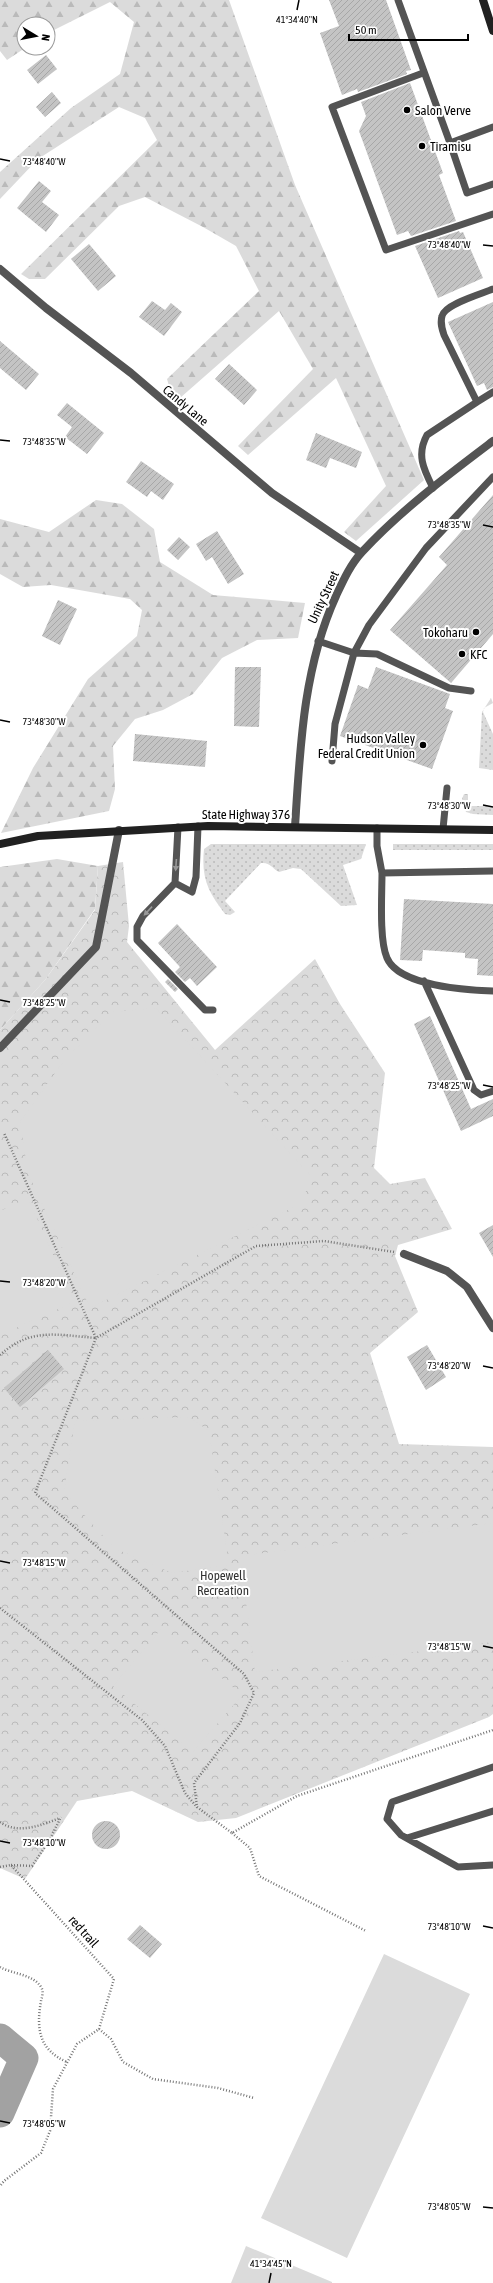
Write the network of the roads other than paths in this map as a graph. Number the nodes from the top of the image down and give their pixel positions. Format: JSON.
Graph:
{"nodes":[{"id":1,"x":398,"y":0,"type":"edge"},
{"id":2,"x":482,"y":0,"type":"edge"},
{"id":3,"x":493,"y":31,"type":"edge"},
{"id":4,"x":423,"y":73,"type":"junction"},
{"id":5,"x":493,"y":127,"type":"edge"},
{"id":6,"x":450,"y":143,"type":"junction"},
{"id":7,"x":493,"y":184,"type":"edge"},
{"id":8,"x":493,"y":214,"type":"edge"},
{"id":9,"x":0,"y":269,"type":"edge"},
{"id":10,"x":493,"y":289,"type":"edge"},
{"id":11,"x":493,"y":392,"type":"edge"},
{"id":12,"x":477,"y":402,"type":"junction"},
{"id":13,"x":493,"y":441,"type":"edge"},
{"id":14,"x":493,"y":477,"type":"edge"},
{"id":15,"x":433,"y":488,"type":"junction"},
{"id":16,"x":361,"y":553,"type":"junction"},
{"id":17,"x":318,"y":641,"type":"junction"},
{"id":18,"x":354,"y":652,"type":"junction"},
{"id":19,"x":471,"y":691,"type":"dead end"},
{"id":20,"x":332,"y":761,"type":"dead end"},
{"id":21,"x":447,"y":788,"type":"dead end"},
{"id":22,"x":198,"y":826,"type":"junction"},
{"id":23,"x":178,"y":827,"type":"junction"},
{"id":24,"x":295,"y":827,"type":"junction"},
{"id":25,"x":377,"y":828,"type":"junction"},
{"id":26,"x":443,"y":829,"type":"junction"},
{"id":27,"x":118,"y":830,"type":"junction"},
{"id":28,"x":493,"y":830,"type":"edge"},
{"id":29,"x":0,"y":844,"type":"edge"},
{"id":30,"x":493,"y":871,"type":"edge"},
{"id":31,"x":382,"y":873,"type":"junction"},
{"id":32,"x":175,"y":883,"type":"junction"},
{"id":33,"x":424,"y":981,"type":"junction"},
{"id":34,"x":493,"y":991,"type":"edge"},
{"id":35,"x":213,"y":1010,"type":"dead end"},
{"id":36,"x":0,"y":1048,"type":"edge"},
{"id":37,"x":493,"y":1091,"type":"edge"},
{"id":38,"x":404,"y":1254,"type":"road end"},
{"id":39,"x":493,"y":1328,"type":"edge"},
{"id":40,"x":493,"y":1767,"type":"edge"},
{"id":41,"x":493,"y":1812,"type":"edge"},
{"id":42,"x":407,"y":1838,"type":"junction"},
{"id":43,"x":493,"y":1865,"type":"edge"}],
"edges":[{"from":1,"to":4,"type":"lane"},
{"from":2,"to":3,"type":"main road"},
{"from":4,"to":6,"type":"lane"},
{"from":4,"to":8,"type":"lane"},
{"from":5,"to":6,"type":"lane"},
{"from":6,"to":7,"type":"lane"},
{"from":9,"to":16,"type":"street","name":"Candy Lane"},
{"from":10,"to":12,"type":"lane"},
{"from":11,"to":12,"type":"lane"},
{"from":12,"to":15,"type":"lane"},
{"from":13,"to":15,"type":"street","name":"Unity Street"},
{"from":14,"to":18,"type":"lane"},
{"from":15,"to":16,"type":"street","name":"Unity Street"},
{"from":16,"to":17,"type":"street","name":"Unity Street"},
{"from":17,"to":18,"type":"lane"},
{"from":17,"to":24,"type":"street","name":"Unity Street"},
{"from":18,"to":19,"type":"lane"},
{"from":18,"to":20,"type":"lane"},
{"from":21,"to":26,"type":"lane"},
{"from":22,"to":23,"type":"main road","name":"State Highway 376"},
{"from":22,"to":24,"type":"main road","name":"State Highway 376"},
{"from":22,"to":32,"type":"lane"},
{"from":23,"to":27,"type":"main road","name":"State Highway 376"},
{"from":23,"to":32,"type":"lane","one_way":true},
{"from":24,"to":25,"type":"main road","name":"State Highway 376"},
{"from":25,"to":26,"type":"main road","name":"State Highway 376"},
{"from":25,"to":31,"type":"lane"},
{"from":26,"to":28,"type":"main road","name":"State Highway 376"},
{"from":27,"to":29,"type":"main road","name":"State Highway 376"},
{"from":27,"to":36,"type":"street"},
{"from":30,"to":31,"type":"lane"},
{"from":31,"to":33,"type":"lane"},
{"from":32,"to":35,"type":"lane","one_way":true},
{"from":33,"to":34,"type":"lane"},
{"from":33,"to":37,"type":"lane"},
{"from":38,"to":39,"type":"street"},
{"from":40,"to":42,"type":"lane"},
{"from":41,"to":42,"type":"lane"},
{"from":42,"to":43,"type":"lane"}]}
